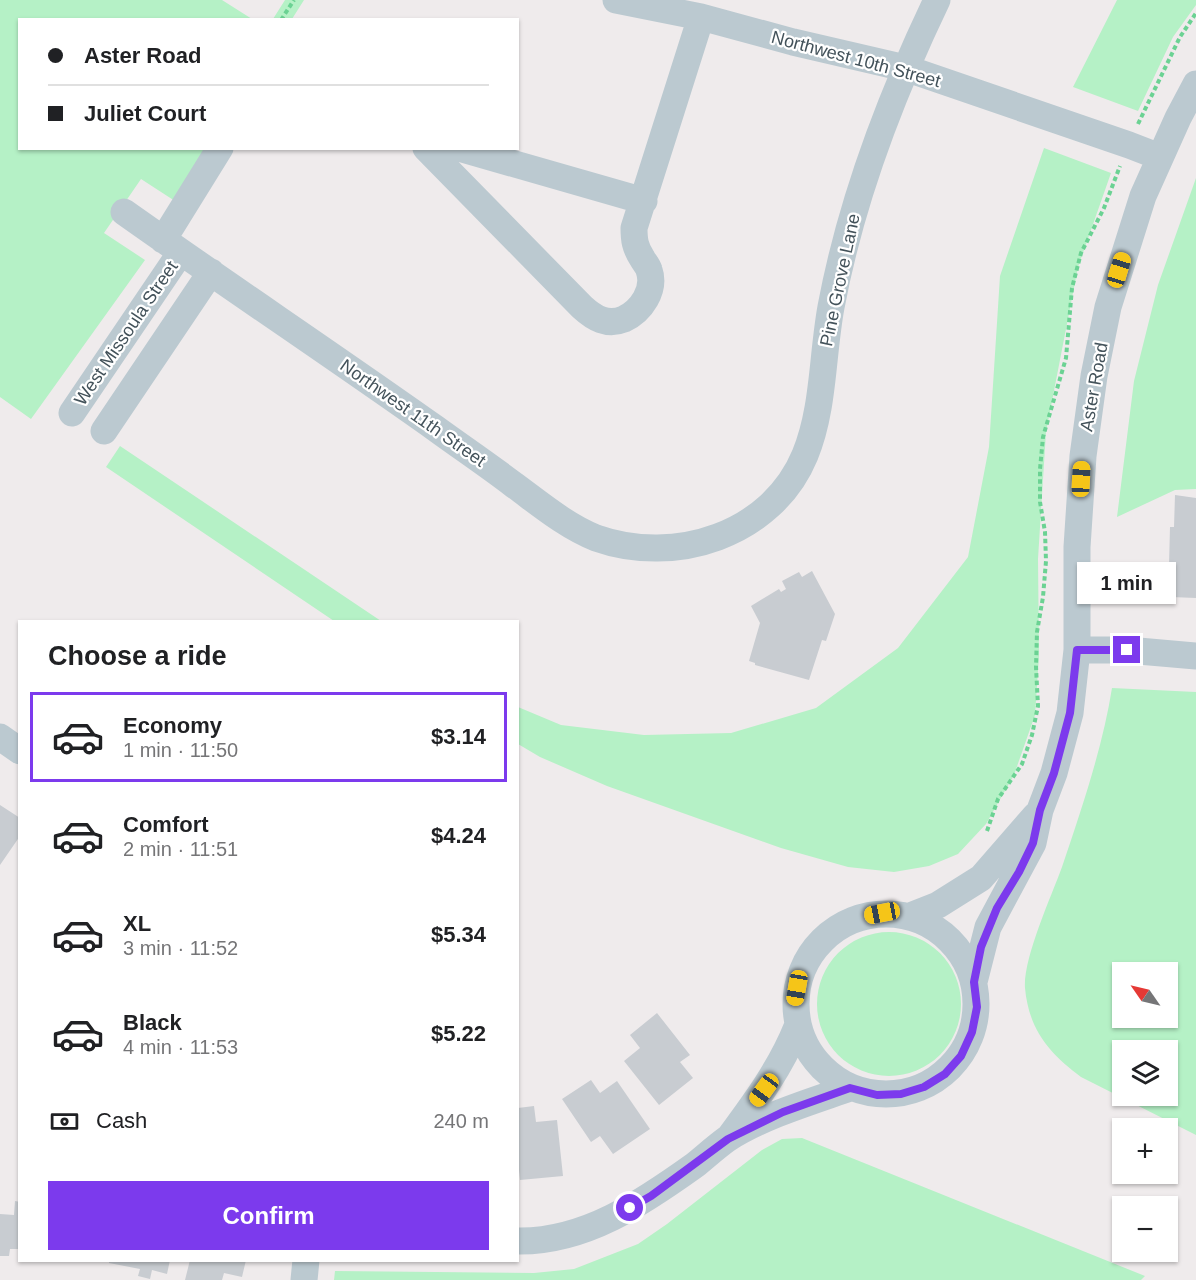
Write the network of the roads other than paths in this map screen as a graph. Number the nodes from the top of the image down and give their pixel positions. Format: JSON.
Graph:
{"nodes":[{"id":1,"x":616,"y":0,"type":"edge"},
{"id":2,"x":937,"y":0,"type":"edge"},
{"id":3,"x":701,"y":17,"type":"junction"},
{"id":4,"x":905,"y":68,"type":"junction"},
{"id":5,"x":1196,"y":84,"type":"edge"},
{"id":6,"x":219,"y":150,"type":"edge"},
{"id":7,"x":428,"y":150,"type":"edge"},
{"id":8,"x":466,"y":150,"type":"edge"},
{"id":9,"x":1160,"y":157,"type":"junction"},
{"id":10,"x":644,"y":201,"type":"junction"},
{"id":11,"x":124,"y":212,"type":"dead end"},
{"id":12,"x":172,"y":246,"type":"junction"},
{"id":13,"x":211,"y":272,"type":"junction"},
{"id":14,"x":72,"y":413,"type":"dead end"},
{"id":15,"x":104,"y":431,"type":"dead end"},
{"id":16,"x":722,"y":537,"type":"joint"},
{"id":17,"x":1077,"y":650,"type":"junction"},
{"id":18,"x":1196,"y":656,"type":"edge"},
{"id":19,"x":0,"y":737,"type":"edge"},
{"id":20,"x":18,"y":750,"type":"edge"},
{"id":21,"x":1040,"y":810,"type":"junction"},
{"id":22,"x":910,"y":916,"type":"junction"},
{"id":23,"x":974,"y":982,"type":"junction"},
{"id":24,"x":797,"y":1027,"type":"junction"},
{"id":25,"x":850,"y":1088,"type":"junction"},
{"id":26,"x":728,"y":1139,"type":"junction"},
{"id":27,"x":519,"y":1241,"type":"edge"},
{"id":28,"x":306,"y":1262,"type":"edge"},
{"id":29,"x":304,"y":1280,"type":"edge"}],
"edges":[{"from":1,"to":3,"type":"street","name":"Northwest 10th Street"},
{"from":2,"to":4,"type":"street","name":"Pine Grove Lane"},
{"from":3,"to":4,"type":"street","name":"Northwest 10th Street"},
{"from":3,"to":10,"type":"street"},
{"from":4,"to":9,"type":"street","name":"Northwest 10th Street"},
{"from":4,"to":16,"type":"street","name":"Pine Grove Lane"},
{"from":5,"to":9,"type":"street","name":"Aster Road"},
{"from":6,"to":12,"type":"street","name":"West Missoula Street"},
{"from":7,"to":10,"type":"street"},
{"from":8,"to":10,"type":"street"},
{"from":9,"to":17,"type":"street","name":"Aster Road"},
{"from":11,"to":12,"type":"street","name":"Northwest 11th Street"},
{"from":12,"to":13,"type":"street","name":"Northwest 11th Street"},
{"from":12,"to":14,"type":"street","name":"West Missoula Street"},
{"from":13,"to":15,"type":"street","name":"West Missoula Street"},
{"from":13,"to":16,"type":"street","name":"Northwest 11th Street"},
{"from":17,"to":18,"type":"street"},
{"from":17,"to":21,"type":"street","name":"Aster Road"},
{"from":19,"to":20,"type":"street"},
{"from":21,"to":22,"type":"street","name":"Aster Road"},
{"from":21,"to":23,"type":"street","name":"Aster Road"},
{"from":22,"to":23,"type":"street"},
{"from":22,"to":24,"type":"street"},
{"from":23,"to":25,"type":"street"},
{"from":24,"to":25,"type":"street"},
{"from":24,"to":26,"type":"street"},
{"from":25,"to":26,"type":"street"},
{"from":26,"to":27,"type":"street"},
{"from":28,"to":29,"type":"street"}]}
